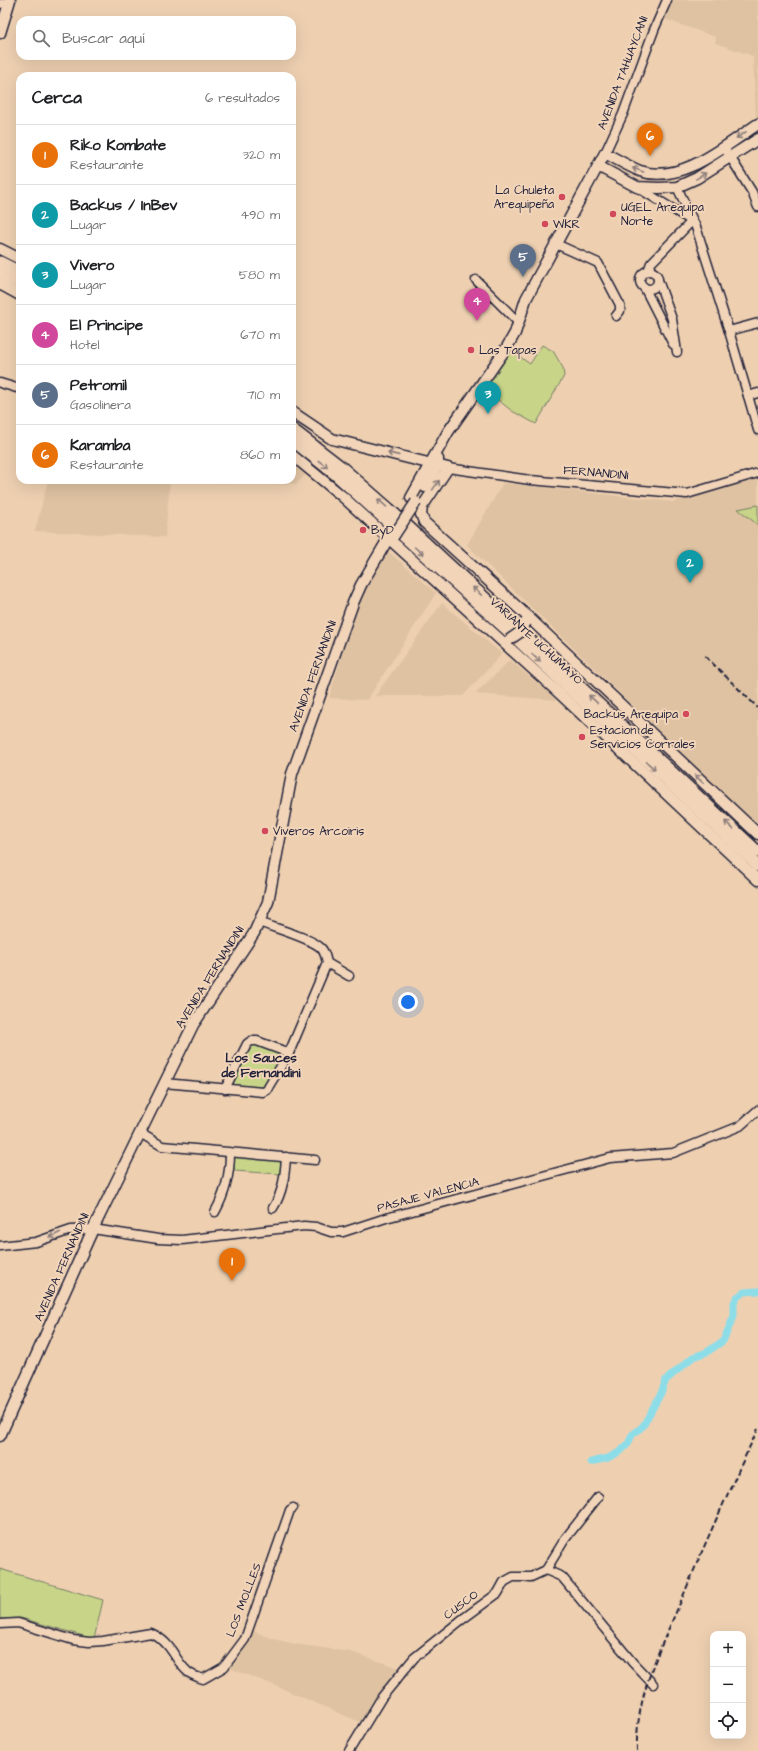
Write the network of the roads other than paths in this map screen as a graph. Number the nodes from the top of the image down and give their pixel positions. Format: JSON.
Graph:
{"nodes":[{"id":1,"x":666,"y":0,"type":"edge"},
{"id":2,"x":7,"y":2,"type":"edge"},
{"id":3,"x":0,"y":33,"type":"edge"},
{"id":4,"x":758,"y":124,"type":"edge"},
{"id":5,"x":758,"y":139,"type":"edge"},
{"id":6,"x":724,"y":147,"type":"junction"},
{"id":7,"x":604,"y":153,"type":"junction"},
{"id":8,"x":730,"y":157,"type":"junction"},
{"id":9,"x":598,"y":166,"type":"junction"},
{"id":10,"x":637,"y":186,"type":"junction"},
{"id":11,"x":677,"y":187,"type":"junction"},
{"id":12,"x":758,"y":207,"type":"edge"},
{"id":13,"x":692,"y":221,"type":"junction"},
{"id":14,"x":556,"y":244,"type":"junction"},
{"id":15,"x":0,"y":249,"type":"edge"},
{"id":16,"x":16,"y":257,"type":"edge"},
{"id":17,"x":0,"y":262,"type":"edge"},
{"id":18,"x":16,"y":270,"type":"edge"},
{"id":19,"x":648,"y":271,"type":"junction"},
{"id":20,"x":0,"y":273,"type":"edge"},
{"id":21,"x":476,"y":280,"type":"dead end"},
{"id":22,"x":658,"y":280,"type":"junction"},
{"id":23,"x":16,"y":281,"type":"edge"},
{"id":24,"x":0,"y":284,"type":"edge"},
{"id":25,"x":644,"y":287,"type":"junction"},
{"id":26,"x":16,"y":293,"type":"edge"},
{"id":27,"x":616,"y":316,"type":"dead end"},
{"id":28,"x":518,"y":322,"type":"junction"},
{"id":29,"x":758,"y":323,"type":"edge"},
{"id":30,"x":729,"y":331,"type":"junction"},
{"id":31,"x":0,"y":383,"type":"edge"},
{"id":32,"x":16,"y":388,"type":"edge"},
{"id":33,"x":758,"y":393,"type":"edge"},
{"id":34,"x":748,"y":396,"type":"junction"},
{"id":35,"x":296,"y":415,"type":"edge"},
{"id":36,"x":758,"y":430,"type":"edge"},
{"id":37,"x":296,"y":432,"type":"edge"},
{"id":38,"x":296,"y":443,"type":"edge"},
{"id":39,"x":296,"y":458,"type":"edge"},
{"id":40,"x":439,"y":465,"type":"junction"},
{"id":41,"x":758,"y":472,"type":"edge"},
{"id":42,"x":390,"y":536,"type":"junction"},
{"id":43,"x":525,"y":618,"type":"junction"},
{"id":44,"x":505,"y":640,"type":"junction"},
{"id":45,"x":758,"y":834,"type":"edge"},
{"id":46,"x":758,"y":852,"type":"edge"},
{"id":47,"x":758,"y":866,"type":"edge"},
{"id":48,"x":758,"y":880,"type":"edge"},
{"id":49,"x":259,"y":922,"type":"junction"},
{"id":50,"x":327,"y":963,"type":"junction"},
{"id":51,"x":349,"y":976,"type":"dead end"},
{"id":52,"x":289,"y":1053,"type":"junction"},
{"id":53,"x":164,"y":1084,"type":"junction"},
{"id":54,"x":225,"y":1089,"type":"junction"},
{"id":55,"x":758,"y":1110,"type":"edge"},
{"id":56,"x":140,"y":1133,"type":"junction"},
{"id":57,"x":230,"y":1153,"type":"junction"},
{"id":58,"x":286,"y":1157,"type":"junction"},
{"id":59,"x":315,"y":1160,"type":"dead end"},
{"id":60,"x":273,"y":1208,"type":"dead end"},
{"id":61,"x":215,"y":1212,"type":"dead end"},
{"id":62,"x":93,"y":1229,"type":"junction"},
{"id":63,"x":0,"y":1246,"type":"edge"},
{"id":64,"x":0,"y":1436,"type":"edge"},
{"id":65,"x":598,"y":1497,"type":"dead end"},
{"id":66,"x":293,"y":1508,"type":"dead end"},
{"id":67,"x":546,"y":1570,"type":"junction"},
{"id":68,"x":0,"y":1624,"type":"edge"},
{"id":69,"x":653,"y":1684,"type":"dead end"},
{"id":70,"x":349,"y":1751,"type":"edge"}],
"edges":[{"from":1,"to":7,"type":"street","name":"AVENIDA TAHUAYCANI"},
{"from":2,"to":3,"type":"main road"},
{"from":4,"to":6,"type":"main road","one_way":true},
{"from":5,"to":8,"type":"main road"},
{"from":6,"to":7,"type":"main road","one_way":true},
{"from":6,"to":8,"type":"street"},
{"from":7,"to":9,"type":"main road","name":"AVENIDA TAHUAYCANI"},
{"from":11,"to":8,"type":"main road","one_way":true},
{"from":8,"to":12,"type":"street"},
{"from":9,"to":10,"type":"main road"},
{"from":9,"to":14,"type":"main road","name":"AVENIDA TAHUAYCANI"},
{"from":10,"to":11,"type":"main road"},
{"from":10,"to":13,"type":"street"},
{"from":11,"to":13,"type":"street"},
{"from":13,"to":19,"type":"street"},
{"from":13,"to":30,"type":"street"},
{"from":14,"to":27,"type":"street"},
{"from":14,"to":28,"type":"main road","name":"AVENIDA TAHUAYCANI"},
{"from":15,"to":16,"type":"main road"},
{"from":17,"to":18,"type":"highway"},
{"from":19,"to":22,"type":"street"},
{"from":19,"to":25,"type":"street"},
{"from":20,"to":23,"type":"highway"},
{"from":21,"to":28,"type":"street"},
{"from":22,"to":25,"type":"street"},
{"from":22,"to":25,"type":"street"},
{"from":24,"to":26,"type":"main road"},
{"from":28,"to":40,"type":"main road","name":"AVENIDA TAHUAYCANI"},
{"from":29,"to":30,"type":"street"},
{"from":30,"to":34,"type":"street"},
{"from":31,"to":32,"type":"street"},
{"from":33,"to":34,"type":"street"},
{"from":34,"to":36,"type":"street"},
{"from":40,"to":35,"type":"main road","one_way":true},
{"from":46,"to":37,"type":"highway","name":"VARIANTE UCHUMAYO","one_way":true},
{"from":38,"to":47,"type":"highway","name":"VARIANTE UCHUMAYO","one_way":true},
{"from":39,"to":42,"type":"main road","name":"VARIANTE UCHUMAYO"},
{"from":40,"to":41,"type":"street","name":"FERNANDINI"},
{"from":40,"to":42,"type":"main road","name":"AVENIDA TAHUAYCANI","bridge":true},
{"from":43,"to":40,"type":"main road","name":"VARIANTE UCHUMAYO","one_way":true},
{"from":42,"to":44,"type":"main road","name":"VARIANTE UCHUMAYO"},
{"from":42,"to":49,"type":"main road","name":"AVENIDA FERNANDINI"},
{"from":43,"to":44,"type":"main road","bridge":true},
{"from":45,"to":43,"type":"main road","name":"VARIANTE UCHUMAYO","one_way":true},
{"from":44,"to":48,"type":"main road","name":"VARIANTE UCHUMAYO"},
{"from":49,"to":50,"type":"street"},
{"from":49,"to":53,"type":"main road","name":"AVENIDA FERNANDINI"},
{"from":50,"to":51,"type":"street"},
{"from":50,"to":52,"type":"street"},
{"from":52,"to":54,"type":"street"},
{"from":52,"to":54,"type":"street"},
{"from":53,"to":54,"type":"street"},
{"from":53,"to":56,"type":"main road","name":"AVENIDA FERNANDINI"},
{"from":55,"to":62,"type":"street","name":"PASAJE VALENCIA"},
{"from":56,"to":57,"type":"street"},
{"from":56,"to":62,"type":"main road","name":"AVENIDA FERNANDINI"},
{"from":57,"to":58,"type":"street"},
{"from":57,"to":61,"type":"street"},
{"from":58,"to":59,"type":"street"},
{"from":58,"to":60,"type":"street"},
{"from":62,"to":63,"type":"street","name":"PASAJE VALENCIA","one_way":true},
{"from":62,"to":64,"type":"main road","name":"AVENIDA FERNANDINI"},
{"from":65,"to":67,"type":"street"},
{"from":66,"to":68,"type":"street","name":"LOS MOLLES"},
{"from":67,"to":69,"type":"street"},
{"from":67,"to":70,"type":"street","name":"CUSCO"}]}
